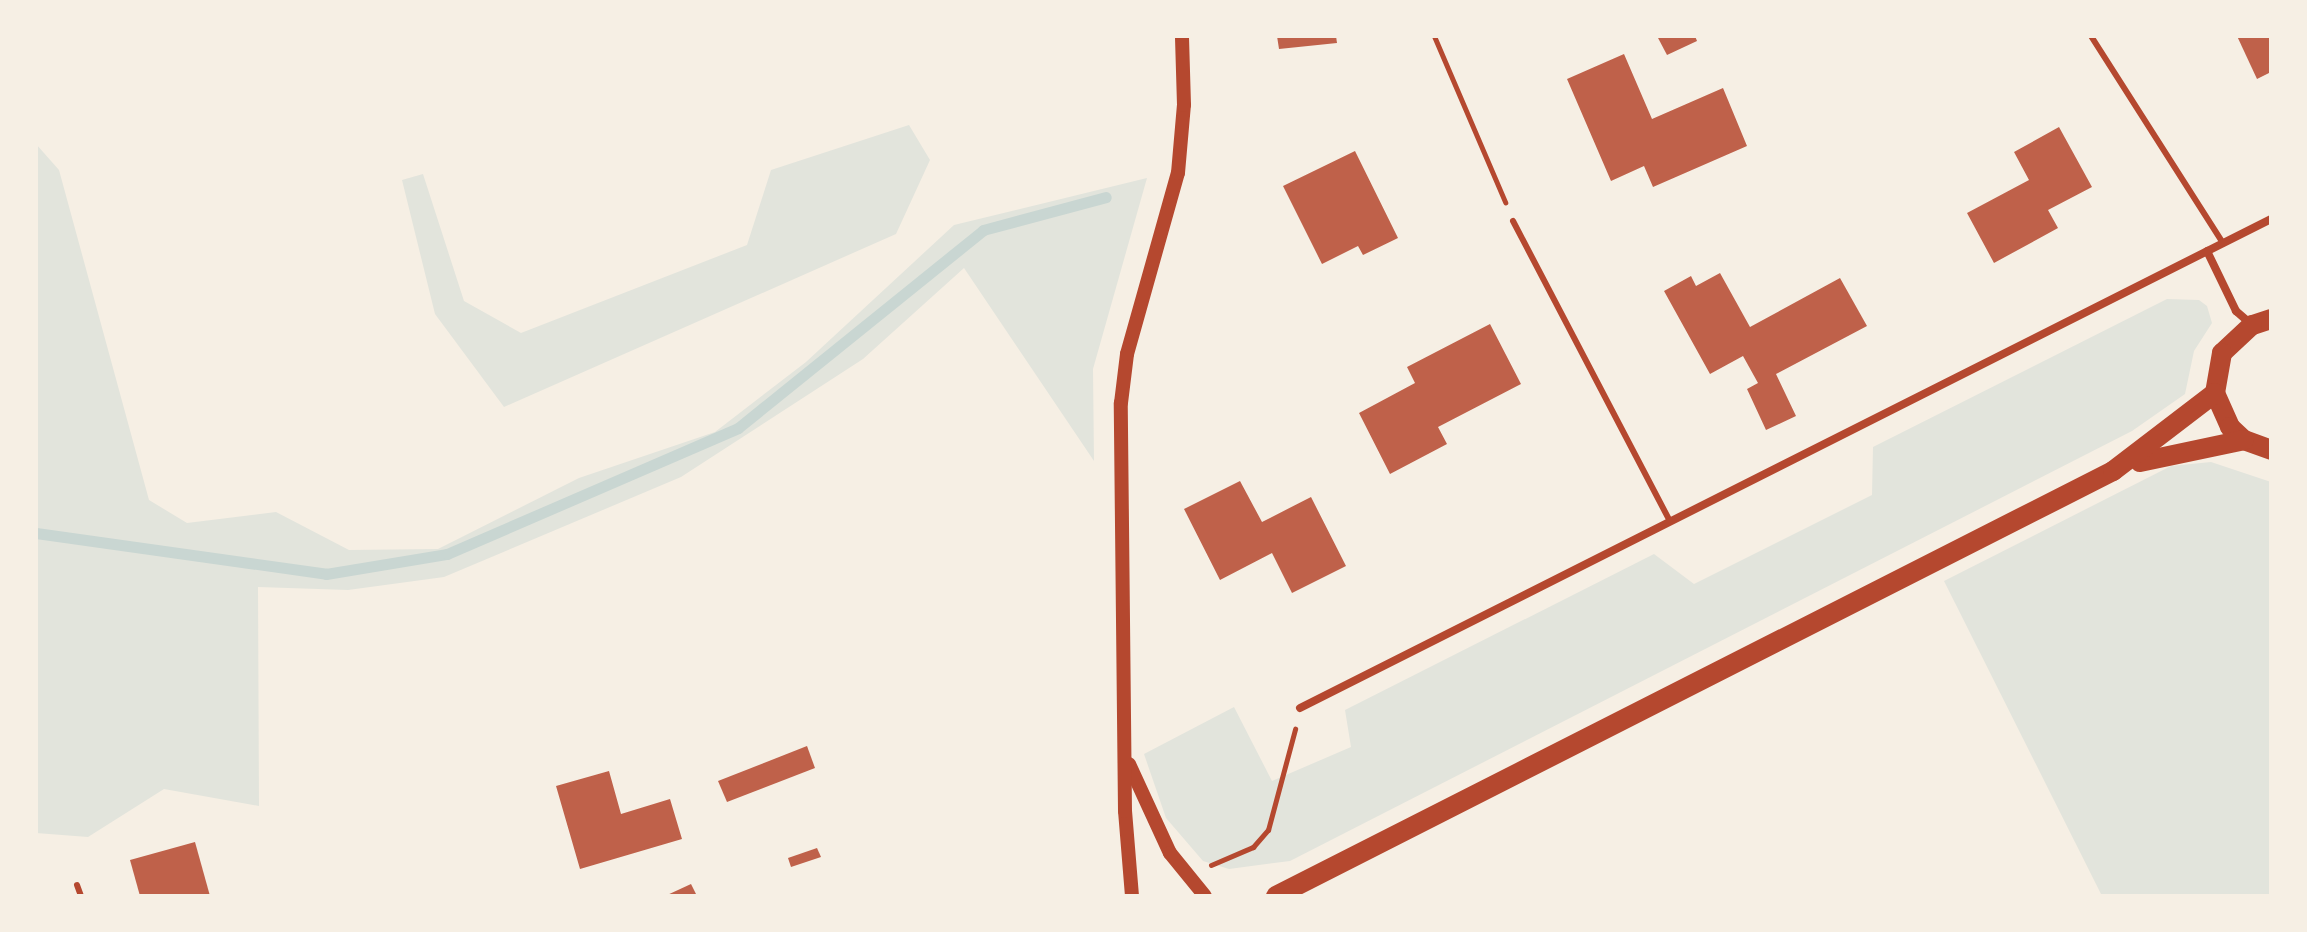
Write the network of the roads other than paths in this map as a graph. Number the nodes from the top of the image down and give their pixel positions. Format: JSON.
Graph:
{"nodes":[{"id":1,"x":1182,"y":36,"type":"edge"},
{"id":2,"x":2091,"y":36,"type":"edge"},
{"id":3,"x":2271,"y":219,"type":"edge"},
{"id":4,"x":1513,"y":221,"type":"road end"},
{"id":5,"x":2223,"y":243,"type":"junction"},
{"id":6,"x":2207,"y":251,"type":"junction"},
{"id":7,"x":2261,"y":322,"type":"edge"},
{"id":8,"x":2215,"y":393,"type":"junction"},
{"id":9,"x":2244,"y":440,"type":"junction"},
{"id":10,"x":2271,"y":450,"type":"edge"},
{"id":11,"x":2113,"y":471,"type":"junction"},
{"id":12,"x":1669,"y":520,"type":"junction"},
{"id":13,"x":1300,"y":708,"type":"road end"},
{"id":14,"x":1128,"y":760,"type":"junction"},
{"id":15,"x":77,"y":885,"type":"dead end"},
{"id":16,"x":81,"y":896,"type":"edge"},
{"id":17,"x":1132,"y":896,"type":"edge"},
{"id":18,"x":1205,"y":896,"type":"edge"},
{"id":19,"x":1276,"y":896,"type":"edge"}],
"edges":[{"from":1,"to":14,"type":"street"},
{"from":2,"to":5,"type":"lane"},
{"from":3,"to":5,"type":"street"},
{"from":4,"to":12,"type":"lane"},
{"from":5,"to":6,"type":"street"},
{"from":6,"to":7,"type":"street"},
{"from":6,"to":12,"type":"street"},
{"from":7,"to":8,"type":"main road"},
{"from":8,"to":9,"type":"main road"},
{"from":8,"to":11,"type":"main road"},
{"from":9,"to":10,"type":"main road"},
{"from":9,"to":11,"type":"main road"},
{"from":11,"to":19,"type":"main road"},
{"from":12,"to":13,"type":"street"},
{"from":14,"to":17,"type":"street"},
{"from":14,"to":18,"type":"street"},
{"from":15,"to":16,"type":"lane"}]}
